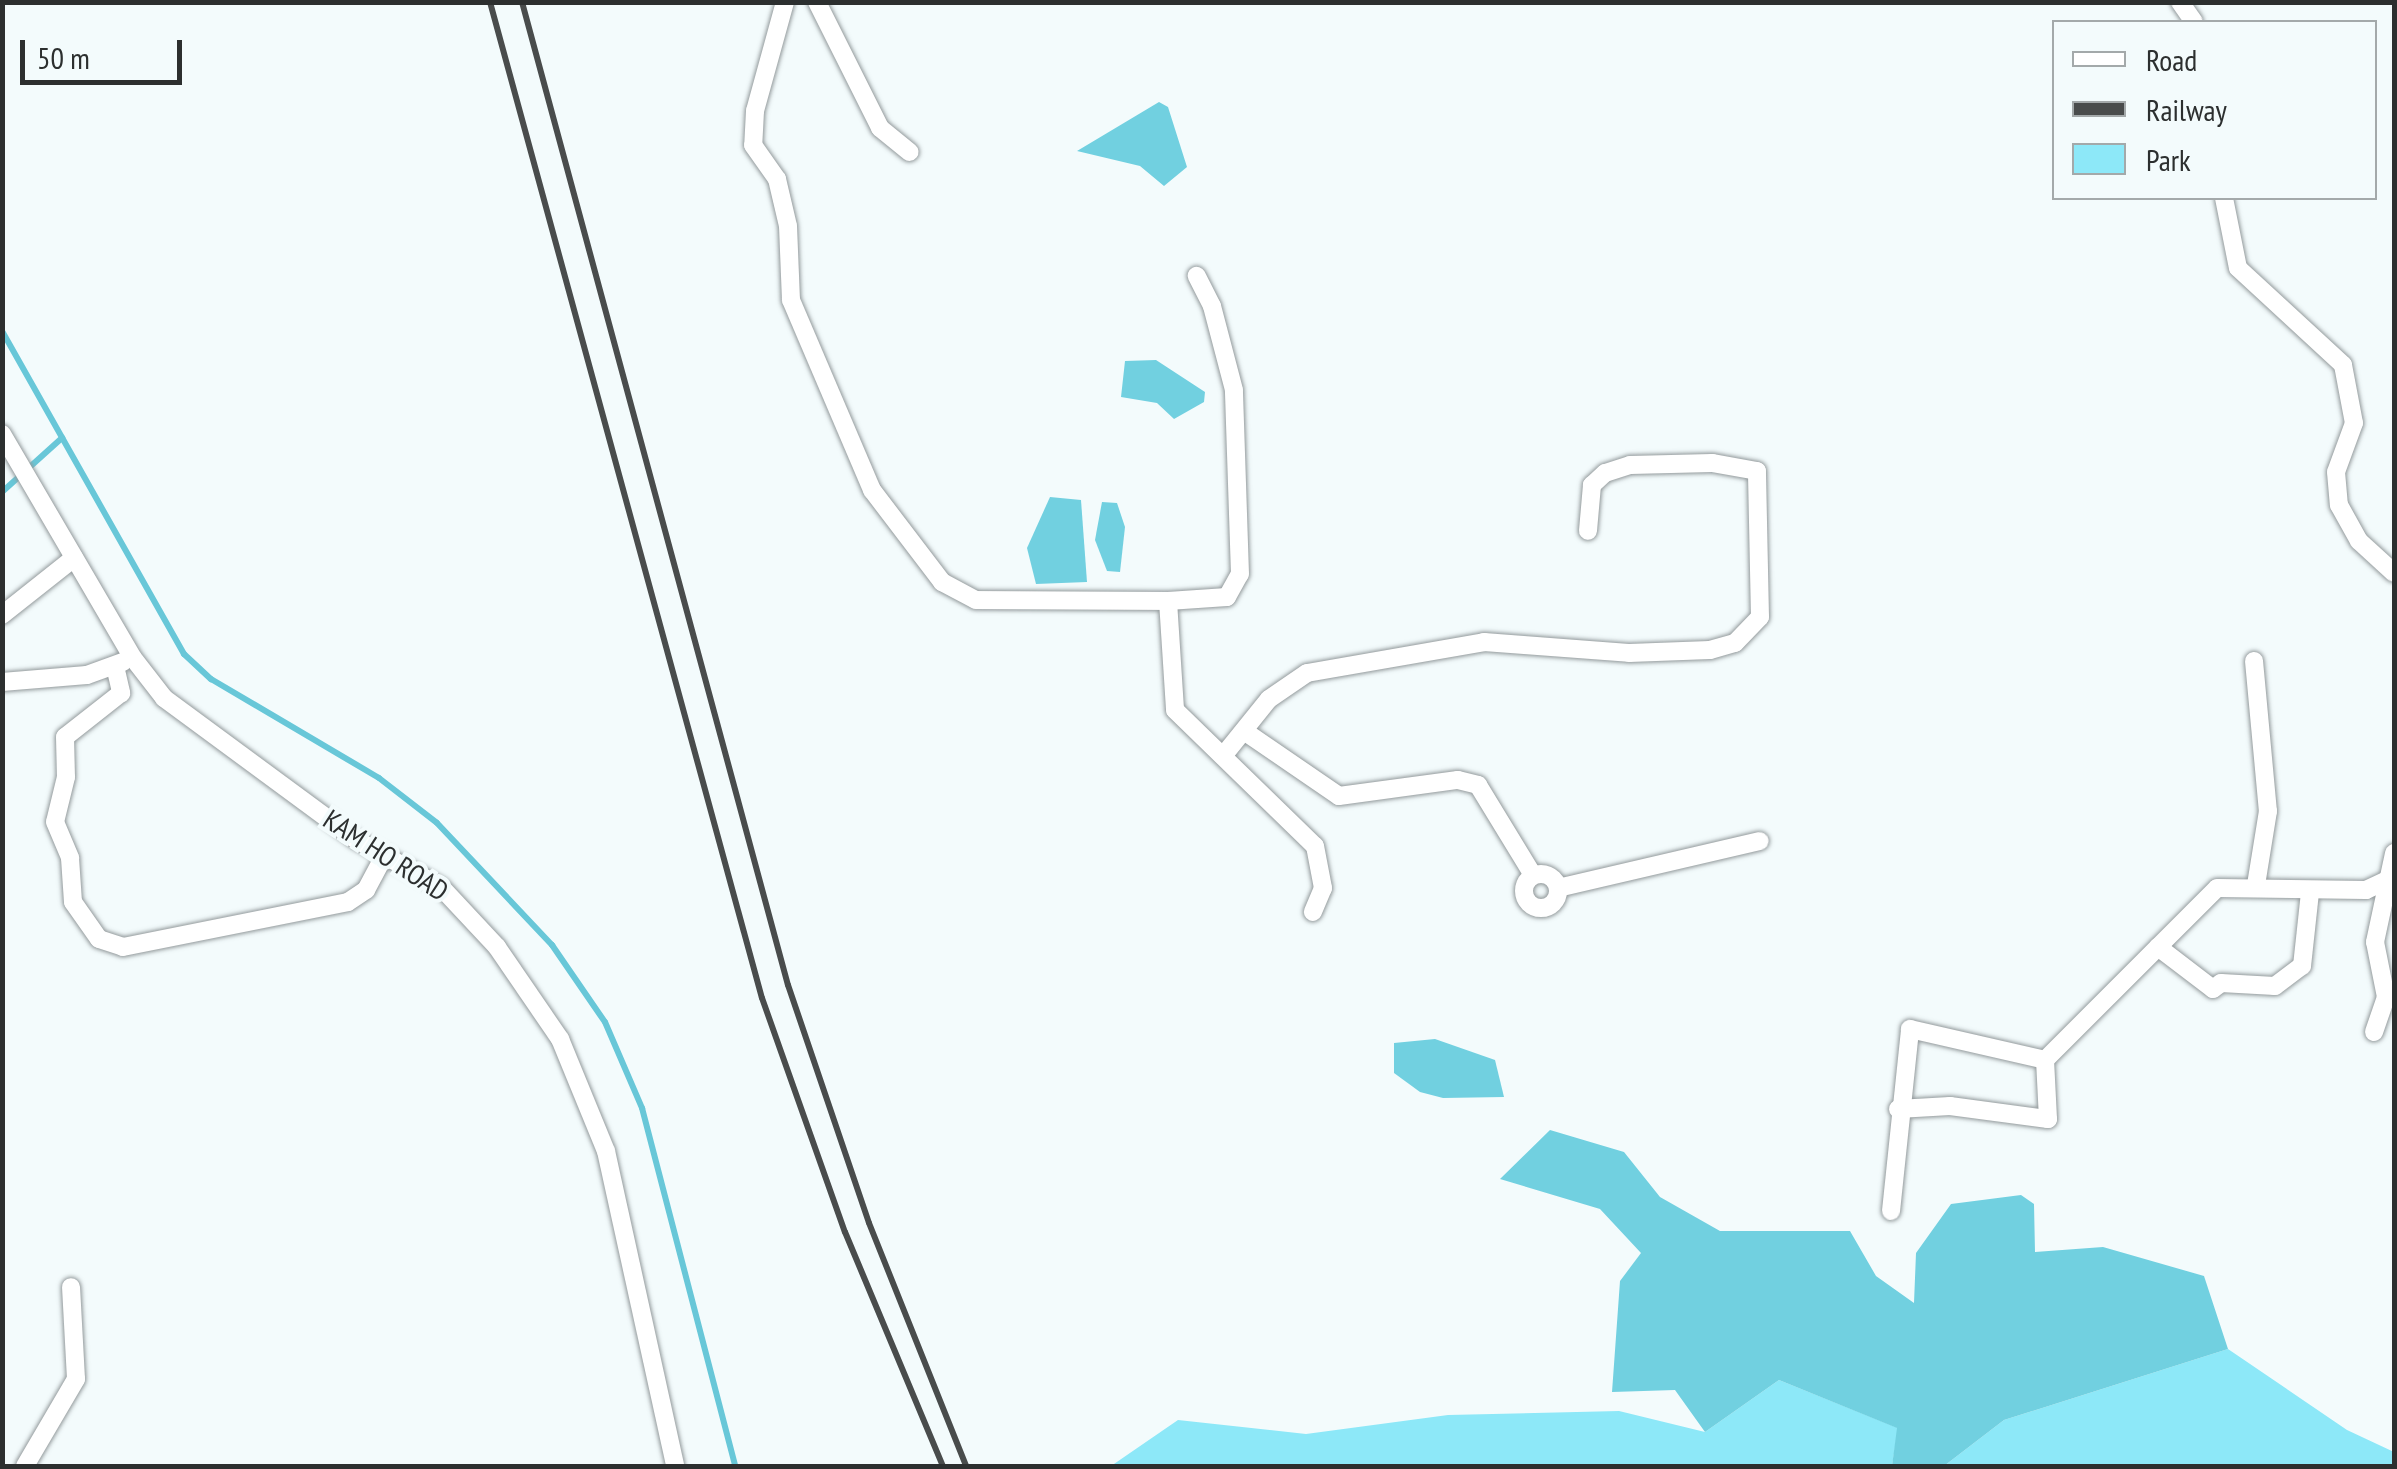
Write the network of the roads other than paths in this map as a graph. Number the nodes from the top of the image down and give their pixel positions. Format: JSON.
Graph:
{"nodes":[{"id":1,"x":785,"y":2,"type":"edge"},
{"id":2,"x":817,"y":2,"type":"edge"},
{"id":3,"x":910,"y":152,"type":"dead end"},
{"id":4,"x":2224,"y":200,"type":"edge"},
{"id":5,"x":1197,"y":276,"type":"dead end"},
{"id":6,"x":4,"y":436,"type":"edge"},
{"id":7,"x":1588,"y":531,"type":"dead end"},
{"id":8,"x":74,"y":558,"type":"junction"},
{"id":9,"x":2394,"y":572,"type":"edge"},
{"id":10,"x":1168,"y":601,"type":"junction"},
{"id":11,"x":2,"y":615,"type":"edge"},
{"id":12,"x":133,"y":658,"type":"junction"},
{"id":13,"x":2254,"y":661,"type":"dead end"},
{"id":14,"x":115,"y":666,"type":"junction"},
{"id":15,"x":2,"y":682,"type":"edge"},
{"id":16,"x":1244,"y":730,"type":"junction"},
{"id":17,"x":1223,"y":756,"type":"junction"},
{"id":18,"x":1760,"y":840,"type":"dead end"},
{"id":19,"x":2394,"y":853,"type":"edge"},
{"id":20,"x":385,"y":856,"type":"junction"},
{"id":21,"x":1532,"y":876,"type":"junction"},
{"id":22,"x":2388,"y":880,"type":"junction"},
{"id":23,"x":2256,"y":885,"type":"junction"},
{"id":24,"x":1558,"y":888,"type":"junction"},
{"id":25,"x":2310,"y":892,"type":"junction"},
{"id":26,"x":1313,"y":912,"type":"dead end"},
{"id":27,"x":2158,"y":947,"type":"junction"},
{"id":28,"x":2374,"y":1032,"type":"dead end"},
{"id":29,"x":2045,"y":1060,"type":"junction"},
{"id":30,"x":1898,"y":1108,"type":"junction"},
{"id":31,"x":1891,"y":1211,"type":"dead end"},
{"id":32,"x":71,"y":1287,"type":"dead end"},
{"id":33,"x":26,"y":1466,"type":"edge"},
{"id":34,"x":675,"y":1466,"type":"edge"}],
"edges":[{"from":1,"to":10,"type":"street"},
{"from":2,"to":3,"type":"street"},
{"from":4,"to":9,"type":"street"},
{"from":5,"to":10,"type":"street"},
{"from":6,"to":8,"type":"street","name":"KAM HO ROAD"},
{"from":7,"to":16,"type":"street"},
{"from":8,"to":11,"type":"street"},
{"from":8,"to":12,"type":"street","name":"KAM HO ROAD"},
{"from":10,"to":17,"type":"street"},
{"from":12,"to":14,"type":"street"},
{"from":12,"to":20,"type":"street","name":"KAM HO ROAD"},
{"from":13,"to":23,"type":"street"},
{"from":14,"to":15,"type":"street"},
{"from":14,"to":20,"type":"street"},
{"from":16,"to":17,"type":"street"},
{"from":16,"to":21,"type":"street"},
{"from":17,"to":26,"type":"street"},
{"from":18,"to":24,"type":"street"},
{"from":19,"to":22,"type":"street"},
{"from":20,"to":34,"type":"street","name":"KAM HO ROAD"},
{"from":21,"to":24,"type":"street"},
{"from":21,"to":24,"type":"street"},
{"from":22,"to":25,"type":"street"},
{"from":22,"to":28,"type":"street"},
{"from":23,"to":25,"type":"street"},
{"from":23,"to":27,"type":"street"},
{"from":25,"to":27,"type":"street"},
{"from":27,"to":29,"type":"street"},
{"from":29,"to":30,"type":"street"},
{"from":29,"to":30,"type":"street"},
{"from":30,"to":31,"type":"street"},
{"from":32,"to":33,"type":"street"}]}
